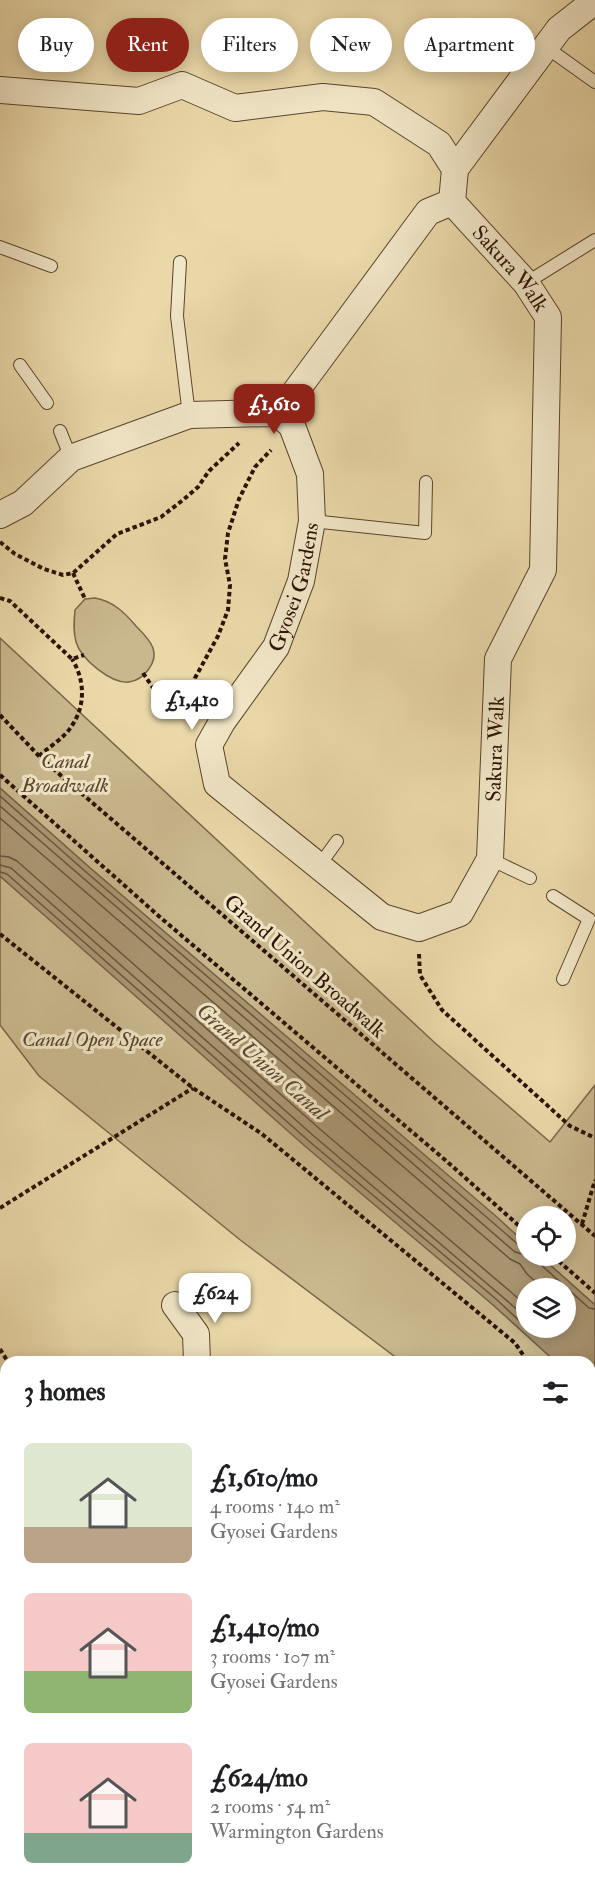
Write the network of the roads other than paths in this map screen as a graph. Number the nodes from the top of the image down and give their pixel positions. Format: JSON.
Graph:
{"nodes":[{"id":1,"x":593,"y":2,"type":"edge"},
{"id":2,"x":546,"y":47,"type":"junction"},
{"id":3,"x":595,"y":82,"type":"edge"},
{"id":4,"x":0,"y":90,"type":"edge"},
{"id":5,"x":455,"y":170,"type":"junction"},
{"id":6,"x":452,"y":202,"type":"junction"},
{"id":7,"x":595,"y":240,"type":"edge"},
{"id":8,"x":0,"y":247,"type":"edge"},
{"id":9,"x":180,"y":262,"type":"dead end"},
{"id":10,"x":51,"y":266,"type":"dead end"},
{"id":11,"x":526,"y":283,"type":"junction"},
{"id":12,"x":20,"y":365,"type":"dead end"},
{"id":13,"x":47,"y":403,"type":"dead end"},
{"id":14,"x":189,"y":416,"type":"junction"},
{"id":15,"x":280,"y":418,"type":"junction"},
{"id":16,"x":60,"y":431,"type":"dead end"},
{"id":17,"x":71,"y":458,"type":"junction"},
{"id":18,"x":426,"y":482,"type":"dead end"},
{"id":19,"x":0,"y":515,"type":"edge"},
{"id":20,"x":312,"y":521,"type":"junction"},
{"id":21,"x":338,"y":841,"type":"dead end"},
{"id":22,"x":490,"y":859,"type":"junction"},
{"id":23,"x":319,"y":866,"type":"junction"},
{"id":24,"x":530,"y":878,"type":"dead end"},
{"id":25,"x":553,"y":896,"type":"dead end"},
{"id":26,"x":563,"y":978,"type":"dead end"},
{"id":27,"x":175,"y":1305,"type":"dead end"},
{"id":28,"x":197,"y":1356,"type":"edge"}],
"edges":[{"from":1,"to":2,"type":"street"},
{"from":2,"to":3,"type":"lane"},
{"from":2,"to":5,"type":"street"},
{"from":4,"to":5,"type":"street"},
{"from":5,"to":6,"type":"street"},
{"from":6,"to":11,"type":"street","name":"Sakura Walk"},
{"from":6,"to":15,"type":"street"},
{"from":7,"to":11,"type":"lane"},
{"from":8,"to":10,"type":"lane"},
{"from":9,"to":14,"type":"lane"},
{"from":11,"to":22,"type":"street","name":"Sakura Walk"},
{"from":12,"to":13,"type":"lane"},
{"from":14,"to":15,"type":"street"},
{"from":14,"to":17,"type":"street"},
{"from":15,"to":20,"type":"street","name":"Gyosei Gardens"},
{"from":16,"to":17,"type":"lane"},
{"from":17,"to":19,"type":"street"},
{"from":18,"to":20,"type":"lane"},
{"from":20,"to":23,"type":"street","name":"Gyosei Gardens"},
{"from":21,"to":23,"type":"lane"},
{"from":22,"to":23,"type":"street","name":"Sakura Walk"},
{"from":22,"to":24,"type":"lane"},
{"from":25,"to":26,"type":"lane"},
{"from":27,"to":28,"type":"street"}]}
